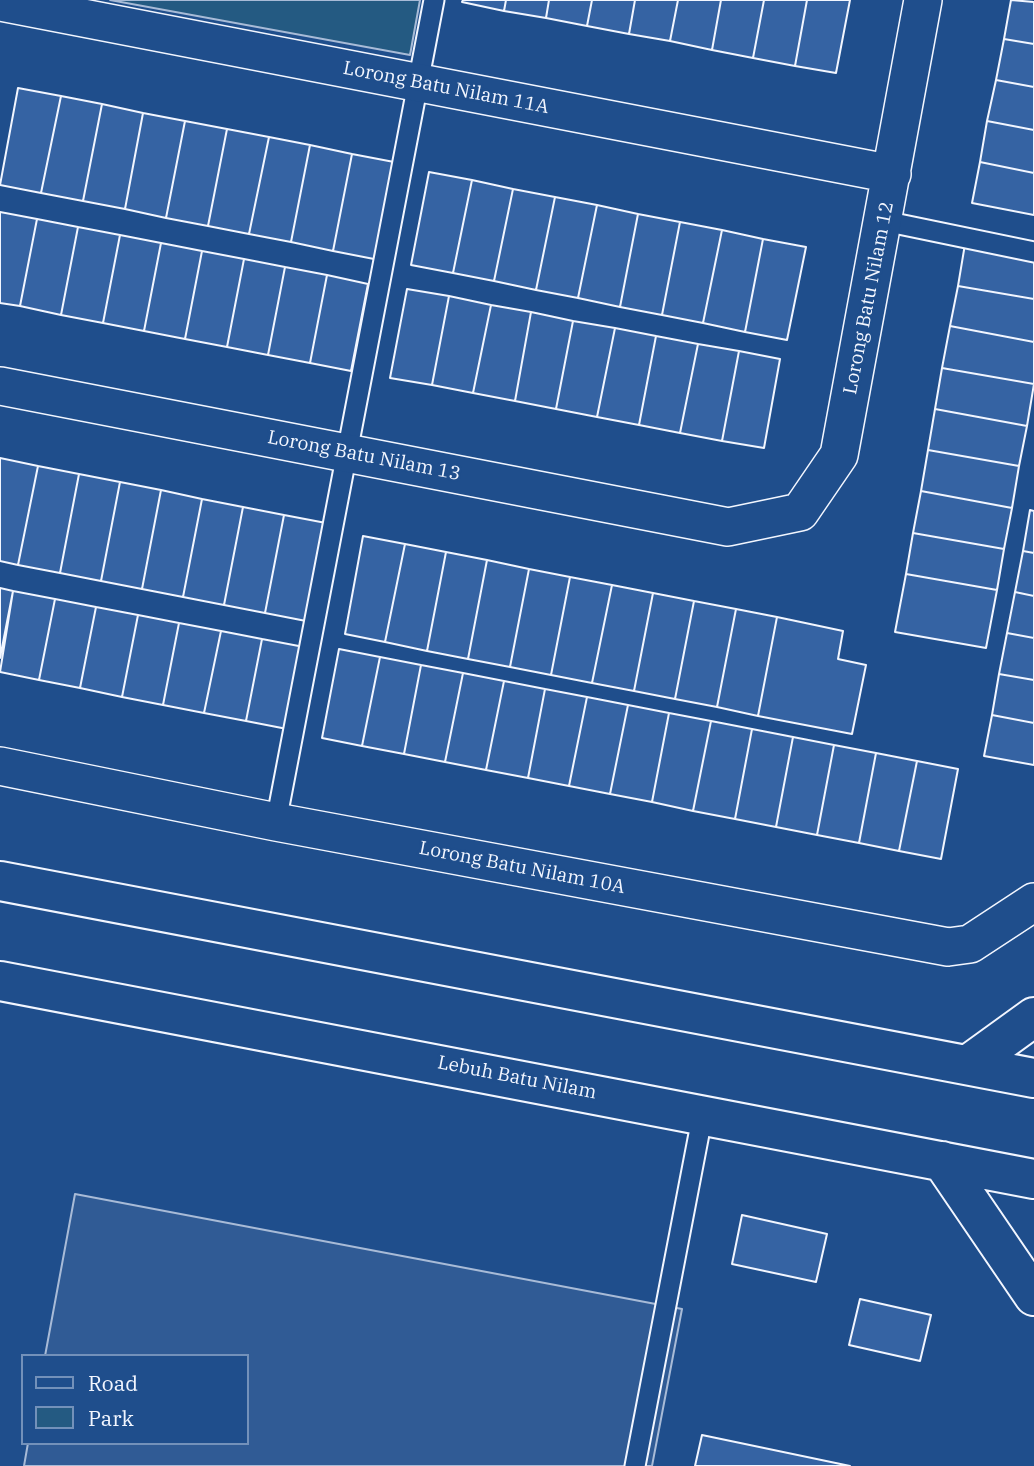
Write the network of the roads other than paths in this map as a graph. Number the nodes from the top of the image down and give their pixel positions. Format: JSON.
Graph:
{"nodes":[{"id":1,"x":434,"y":0,"type":"edge"},
{"id":2,"x":923,"y":0,"type":"edge"},
{"id":3,"x":0,"y":2,"type":"edge"},
{"id":4,"x":418,"y":82,"type":"junction"},
{"id":5,"x":892,"y":174,"type":"junction"},
{"id":6,"x":884,"y":221,"type":"junction"},
{"id":7,"x":1034,"y":252,"type":"edge"},
{"id":8,"x":0,"y":386,"type":"edge"},
{"id":9,"x":347,"y":453,"type":"junction"},
{"id":10,"x":728,"y":527,"type":"joint"},
{"id":11,"x":0,"y":766,"type":"edge"},
{"id":12,"x":276,"y":822,"type":"junction"},
{"id":13,"x":0,"y":881,"type":"edge"},
{"id":14,"x":1034,"y":902,"type":"edge"},
{"id":15,"x":1,"y":984,"type":"edge"},
{"id":16,"x":1034,"y":1017,"type":"edge"},
{"id":17,"x":969,"y":1064,"type":"junction"},
{"id":18,"x":1034,"y":1078,"type":"edge"},
{"id":19,"x":703,"y":1113,"type":"junction"},
{"id":20,"x":942,"y":1161,"type":"junction"},
{"id":21,"x":1034,"y":1179,"type":"edge"},
{"id":22,"x":1034,"y":1296,"type":"edge"},
{"id":23,"x":635,"y":1466,"type":"edge"}],
"edges":[{"from":1,"to":4,"type":"lane"},
{"from":2,"to":5,"type":"street","name":"Lorong Batu Nilam 12"},
{"from":3,"to":4,"type":"street","name":"Lorong Batu Nilam 11A"},
{"from":4,"to":5,"type":"street","name":"Lorong Batu Nilam 11A"},
{"from":4,"to":9,"type":"lane"},
{"from":5,"to":6,"type":"street","name":"Lorong Batu Nilam 12"},
{"from":6,"to":7,"type":"lane"},
{"from":6,"to":10,"type":"street","name":"Lorong Batu Nilam 12"},
{"from":8,"to":9,"type":"street","name":"Lorong Batu Nilam 13"},
{"from":9,"to":10,"type":"street","name":"Lorong Batu Nilam 13"},
{"from":9,"to":12,"type":"lane"},
{"from":11,"to":12,"type":"street","name":"Lorong Batu Nilam 10A"},
{"from":12,"to":14,"type":"street","name":"Lorong Batu Nilam 10A"},
{"from":13,"to":17,"type":"main road"},
{"from":15,"to":19,"type":"main road","name":"Lebuh Batu Nilam"},
{"from":16,"to":17,"type":"main road"},
{"from":17,"to":18,"type":"main road"},
{"from":19,"to":20,"type":"main road","name":"Lebuh Batu Nilam"},
{"from":19,"to":23,"type":"lane"},
{"from":20,"to":21,"type":"main road","name":"Lebuh Batu Nilam"},
{"from":20,"to":22,"type":"main road"}]}
